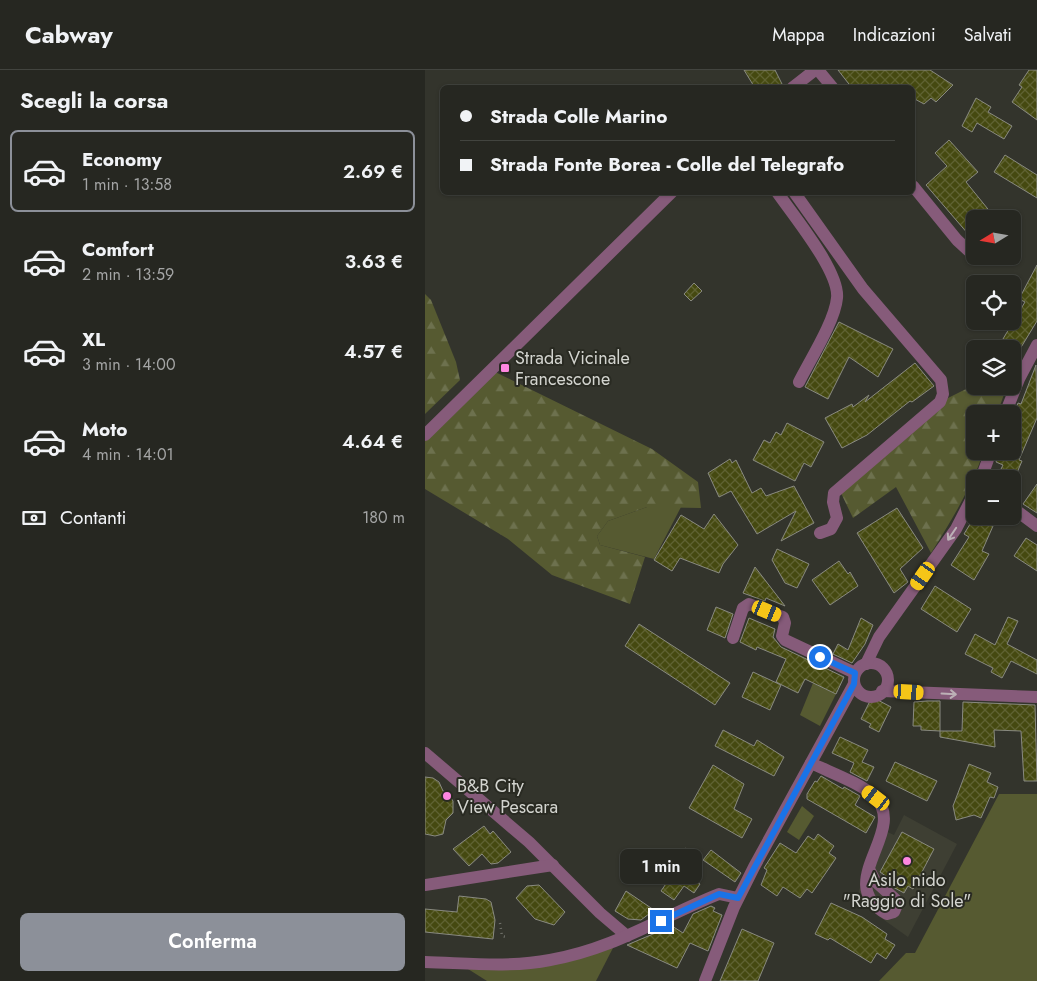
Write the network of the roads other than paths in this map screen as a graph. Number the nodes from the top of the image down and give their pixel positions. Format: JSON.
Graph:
{"nodes":[{"id":1,"x":815,"y":70,"type":"edge"},
{"id":2,"x":819,"y":70,"type":"edge"},
{"id":3,"x":796,"y":85,"type":"edge"},
{"id":4,"x":831,"y":85,"type":"edge"},
{"id":5,"x":915,"y":188,"type":"edge"},
{"id":6,"x":670,"y":195,"type":"edge"},
{"id":7,"x":779,"y":195,"type":"edge"},
{"id":8,"x":796,"y":195,"type":"edge"},
{"id":9,"x":966,"y":248,"type":"edge"},
{"id":10,"x":1037,"y":345,"type":"edge"},
{"id":11,"x":799,"y":382,"type":"dead end"},
{"id":12,"x":1009,"y":405,"type":"edge"},
{"id":13,"x":425,"y":435,"type":"edge"},
{"id":14,"x":966,"y":510,"type":"edge"},
{"id":15,"x":1021,"y":514,"type":"edge"},
{"id":16,"x":1037,"y":526,"type":"edge"},
{"id":17,"x":820,"y":533,"type":"dead end"},
{"id":18,"x":733,"y":638,"type":"dead end"},
{"id":19,"x":866,"y":664,"type":"junction"},
{"id":20,"x":855,"y":678,"type":"junction"},
{"id":21,"x":882,"y":691,"type":"junction"},
{"id":22,"x":864,"y":695,"type":"junction"},
{"id":23,"x":1037,"y":697,"type":"edge"},
{"id":24,"x":841,"y":710,"type":"junction"},
{"id":25,"x":425,"y":753,"type":"edge"},
{"id":26,"x":811,"y":763,"type":"junction"},
{"id":27,"x":553,"y":865,"type":"junction"},
{"id":28,"x":869,"y":869,"type":"dead end"},
{"id":29,"x":425,"y":885,"type":"edge"},
{"id":30,"x":738,"y":898,"type":"junction"},
{"id":31,"x":627,"y":936,"type":"junction"},
{"id":32,"x":425,"y":962,"type":"edge"},
{"id":33,"x":705,"y":981,"type":"edge"}],
"edges":[{"from":1,"to":3,"type":"street"},
{"from":2,"to":4,"type":"street"},
{"from":5,"to":9,"type":"street"},
{"from":6,"to":13,"type":"street"},
{"from":7,"to":11,"type":"street"},
{"from":8,"to":17,"type":"street"},
{"from":10,"to":12,"type":"street"},
{"from":14,"to":19,"type":"street","one_way":true},
{"from":15,"to":16,"type":"street"},
{"from":18,"to":20,"type":"street"},
{"from":19,"to":20,"type":"street"},
{"from":19,"to":21,"type":"street"},
{"from":20,"to":22,"type":"street"},
{"from":20,"to":24,"type":"street"},
{"from":21,"to":22,"type":"street"},
{"from":21,"to":23,"type":"street","one_way":true},
{"from":22,"to":24,"type":"street"},
{"from":24,"to":26,"type":"street"},
{"from":25,"to":27,"type":"street"},
{"from":26,"to":28,"type":"street"},
{"from":26,"to":30,"type":"street"},
{"from":27,"to":29,"type":"street"},
{"from":27,"to":31,"type":"street"},
{"from":30,"to":31,"type":"street"},
{"from":30,"to":33,"type":"street"},
{"from":31,"to":32,"type":"street"}]}
